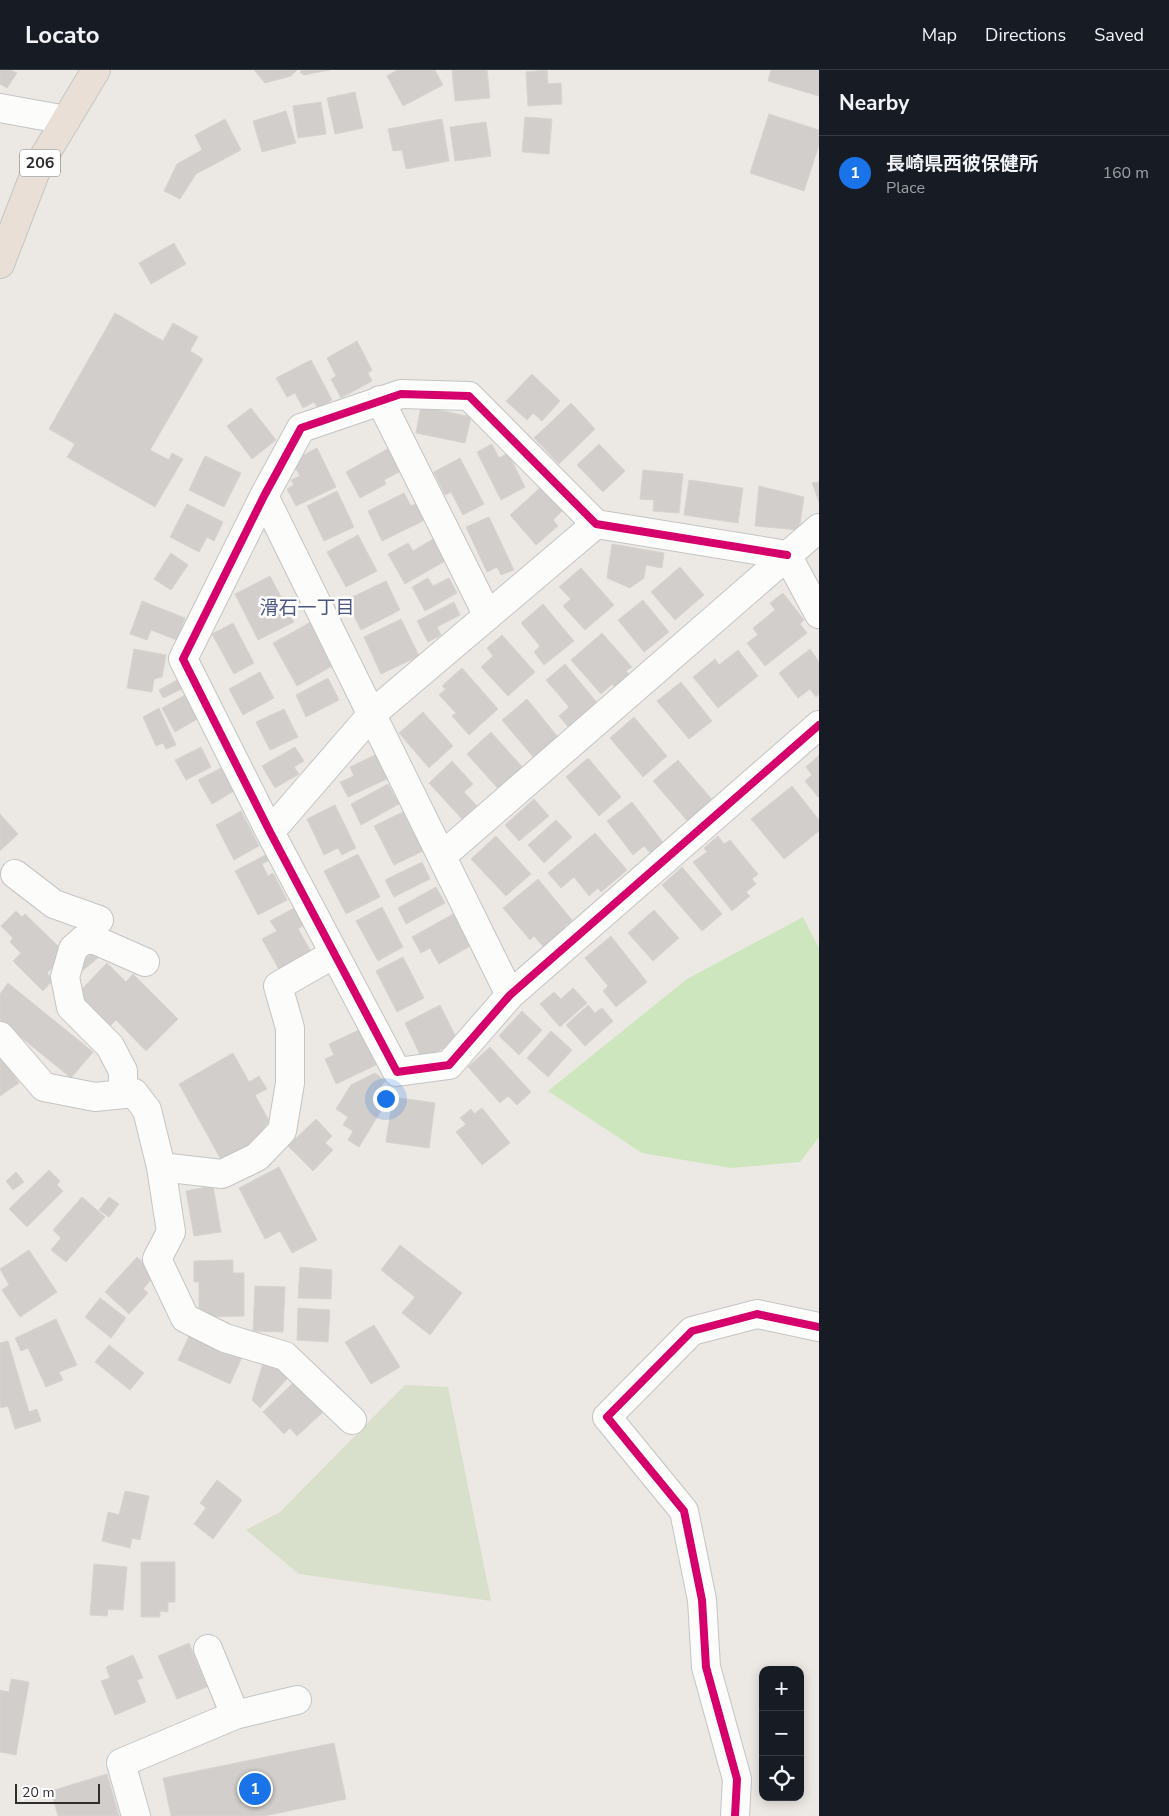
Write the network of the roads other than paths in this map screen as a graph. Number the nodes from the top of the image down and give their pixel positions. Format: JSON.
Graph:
{"nodes":[{"id":1,"x":96,"y":70,"type":"edge"},
{"id":2,"x":0,"y":108,"type":"edge"},
{"id":3,"x":66,"y":120,"type":"junction"},
{"id":4,"x":0,"y":264,"type":"edge"},
{"id":5,"x":380,"y":400,"type":"junction"},
{"id":6,"x":264,"y":496,"type":"junction"},
{"id":7,"x":596,"y":524,"type":"junction"},
{"id":8,"x":819,"y":528,"type":"edge"},
{"id":9,"x":787,"y":555,"type":"junction"},
{"id":10,"x":819,"y":614,"type":"edge"},
{"id":11,"x":488,"y":616,"type":"junction"},
{"id":12,"x":373,"y":713,"type":"junction"},
{"id":13,"x":819,"y":725,"type":"edge"},
{"id":14,"x":270,"y":832,"type":"junction"},
{"id":15,"x":442,"y":856,"type":"junction"},
{"id":16,"x":5,"y":875,"type":"edge"},
{"id":17,"x":99,"y":920,"type":"dead end"},
{"id":18,"x":334,"y":954,"type":"junction"},
{"id":19,"x":145,"y":962,"type":"dead end"},
{"id":20,"x":510,"y":995,"type":"junction"},
{"id":21,"x":0,"y":1036,"type":"edge"},
{"id":22,"x":123,"y":1094,"type":"junction"},
{"id":23,"x":161,"y":1167,"type":"junction"},
{"id":24,"x":819,"y":1327,"type":"edge"},
{"id":25,"x":352,"y":1420,"type":"dead end"},
{"id":26,"x":208,"y":1649,"type":"dead end"},
{"id":27,"x":296,"y":1700,"type":"dead end"},
{"id":28,"x":235,"y":1716,"type":"junction"},
{"id":29,"x":136,"y":1816,"type":"edge"},
{"id":30,"x":735,"y":1816,"type":"edge"}],
"edges":[{"from":1,"to":3,"type":"highway","number":"206"},
{"from":2,"to":3,"type":"street"},
{"from":3,"to":4,"type":"highway","number":"206"},
{"from":5,"to":6,"type":"street"},
{"from":5,"to":7,"type":"street"},
{"from":5,"to":11,"type":"street"},
{"from":6,"to":12,"type":"street"},
{"from":6,"to":14,"type":"street"},
{"from":7,"to":9,"type":"street"},
{"from":7,"to":11,"type":"street"},
{"from":8,"to":9,"type":"street"},
{"from":9,"to":10,"type":"street"},
{"from":9,"to":15,"type":"street"},
{"from":11,"to":12,"type":"street"},
{"from":12,"to":14,"type":"street"},
{"from":12,"to":15,"type":"street"},
{"from":13,"to":20,"type":"street"},
{"from":14,"to":18,"type":"street"},
{"from":15,"to":20,"type":"street"},
{"from":16,"to":17,"type":"street"},
{"from":18,"to":20,"type":"street"},
{"from":18,"to":23,"type":"street"},
{"from":19,"to":22,"type":"street"},
{"from":21,"to":22,"type":"street"},
{"from":22,"to":23,"type":"street"},
{"from":23,"to":25,"type":"street"},
{"from":24,"to":30,"type":"street"},
{"from":26,"to":28,"type":"street"},
{"from":27,"to":28,"type":"street"},
{"from":28,"to":29,"type":"street"}]}
